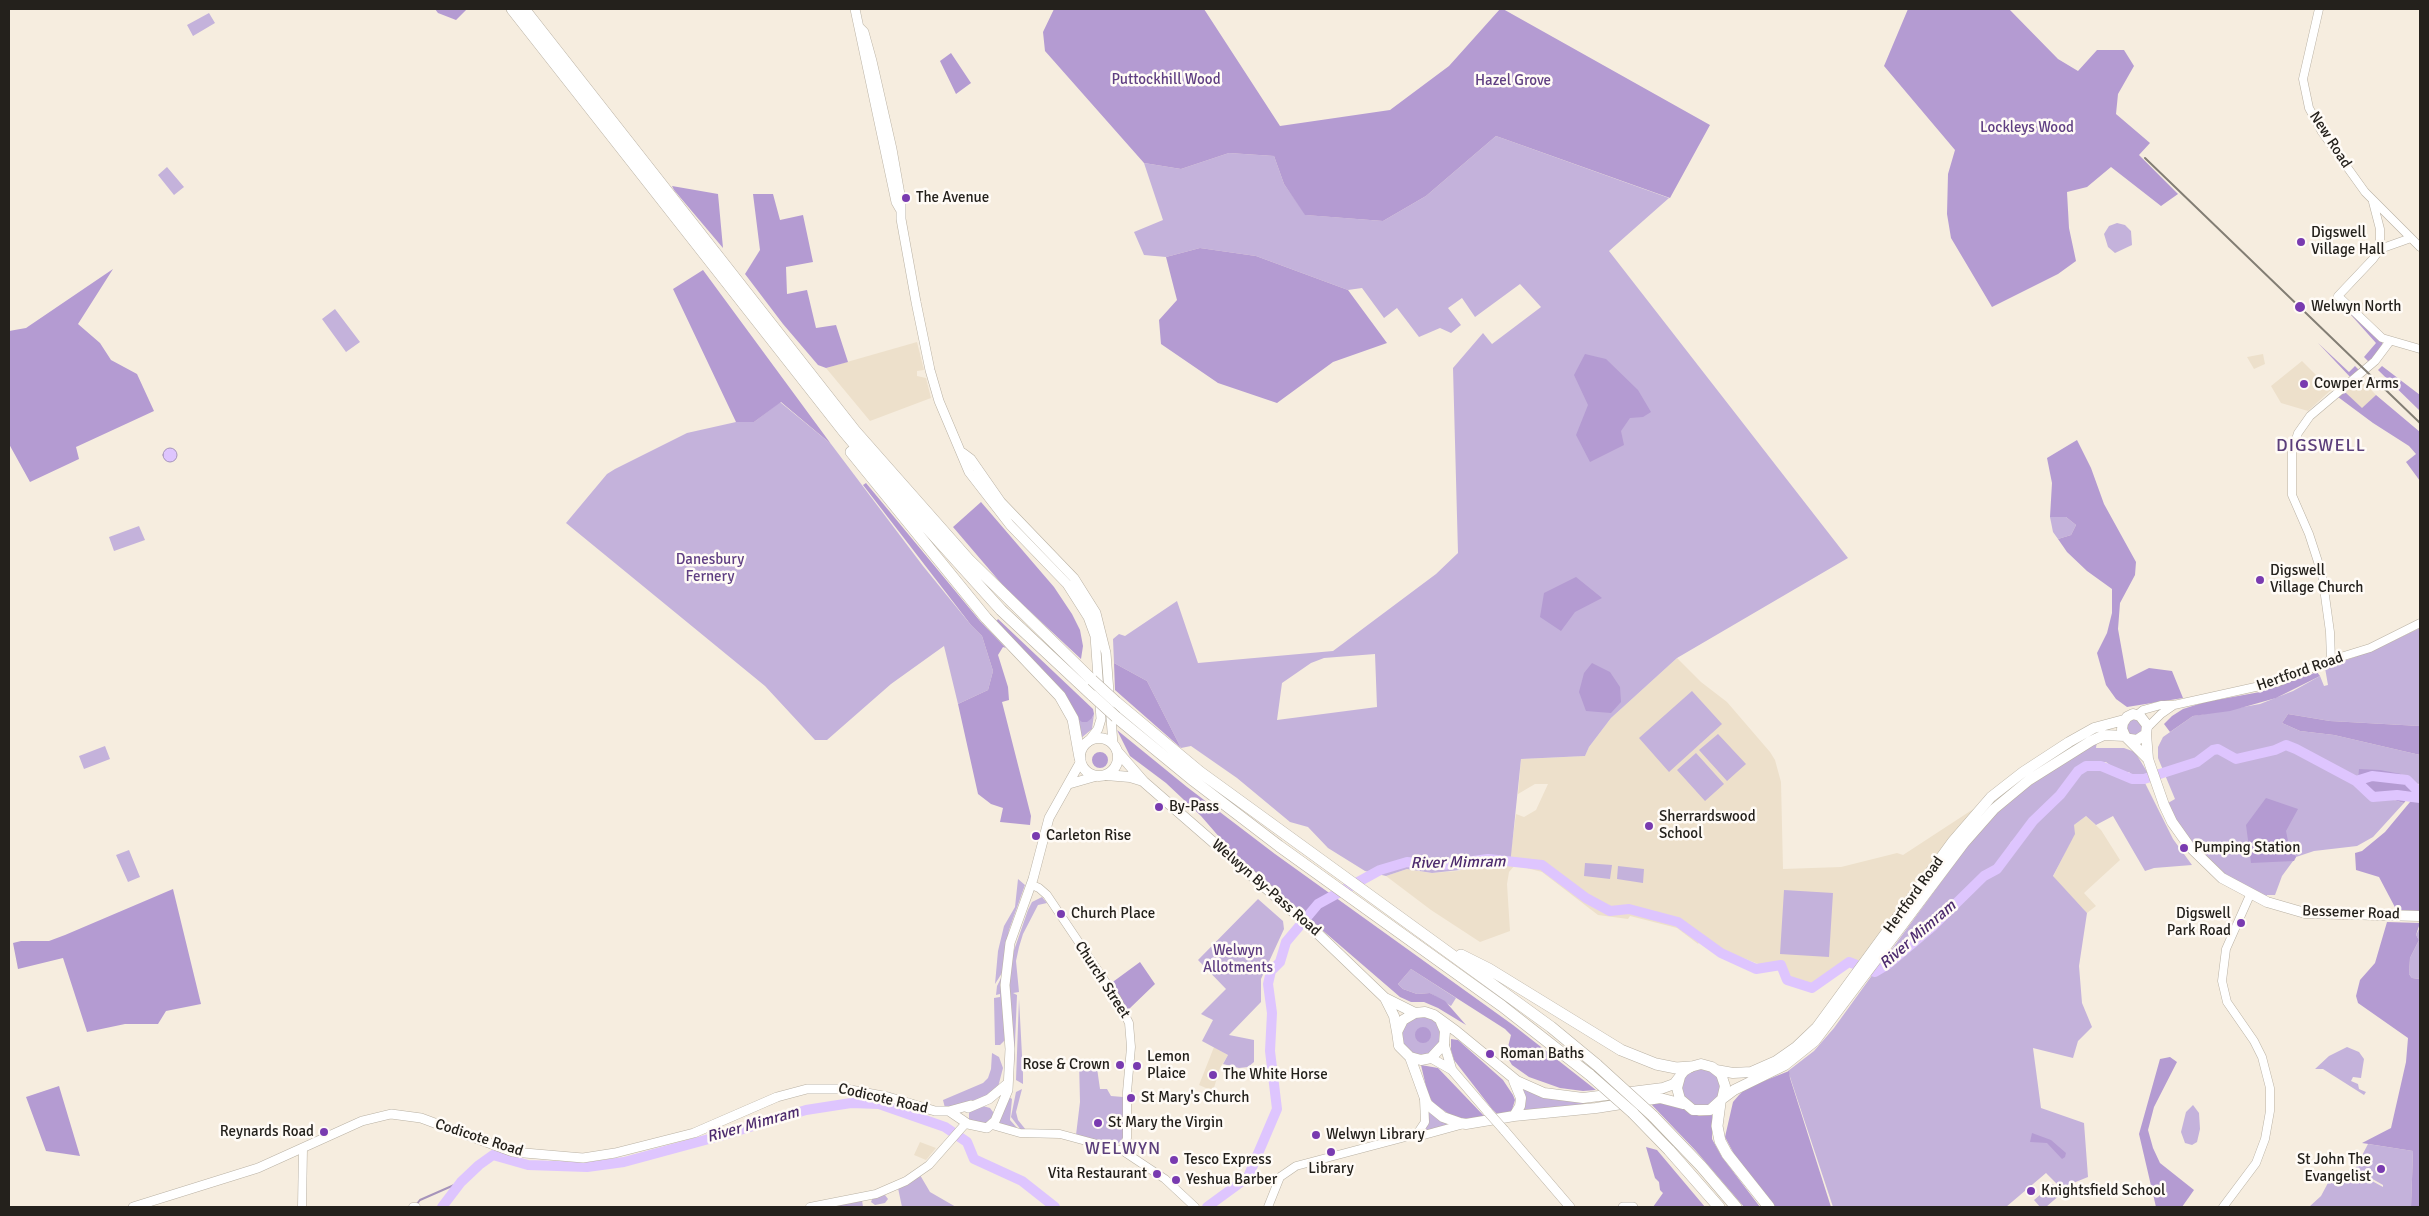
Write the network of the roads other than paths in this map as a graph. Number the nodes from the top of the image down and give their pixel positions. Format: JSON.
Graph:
{"nodes":[{"id":1,"x":512,"y":9,"type":"edge"},
{"id":2,"x":524,"y":9,"type":"edge"},
{"id":3,"x":854,"y":9,"type":"edge"},
{"id":4,"x":2319,"y":9,"type":"edge"},
{"id":5,"x":622,"y":142,"type":"junction"},
{"id":6,"x":667,"y":200,"type":"junction"},
{"id":7,"x":2372,"y":200,"type":"junction"},
{"id":8,"x":2411,"y":238,"type":"junction"},
{"id":9,"x":2420,"y":247,"type":"edge"},
{"id":10,"x":2380,"y":248,"type":"junction"},
{"id":11,"x":2390,"y":341,"type":"junction"},
{"id":12,"x":2420,"y":349,"type":"edge"},
{"id":13,"x":797,"y":373,"type":"junction"},
{"id":14,"x":963,"y":453,"type":"junction"},
{"id":15,"x":2420,"y":623,"type":"edge"},
{"id":16,"x":2331,"y":660,"type":"junction"},
{"id":17,"x":2174,"y":705,"type":"junction"},
{"id":18,"x":2137,"y":714,"type":"junction"},
{"id":19,"x":2124,"y":720,"type":"junction"},
{"id":20,"x":2147,"y":731,"type":"junction"},
{"id":21,"x":2127,"y":738,"type":"junction"},
{"id":22,"x":1088,"y":742,"type":"junction"},
{"id":23,"x":1115,"y":747,"type":"junction"},
{"id":24,"x":1080,"y":760,"type":"junction"},
{"id":25,"x":2149,"y":762,"type":"junction"},
{"id":26,"x":1102,"y":775,"type":"junction"},
{"id":27,"x":1144,"y":782,"type":"junction"},
{"id":28,"x":1069,"y":784,"type":"junction"},
{"id":29,"x":1032,"y":884,"type":"junction"},
{"id":30,"x":2250,"y":895,"type":"junction"},
{"id":31,"x":2420,"y":916,"type":"edge"},
{"id":32,"x":1430,"y":940,"type":"junction"},
{"id":33,"x":1864,"y":970,"type":"junction"},
{"id":34,"x":1385,"y":998,"type":"junction"},
{"id":35,"x":1414,"y":1012,"type":"junction"},
{"id":36,"x":1441,"y":1022,"type":"junction"},
{"id":37,"x":1397,"y":1032,"type":"junction"},
{"id":38,"x":1444,"y":1044,"type":"junction"},
{"id":39,"x":1410,"y":1057,"type":"junction"},
{"id":40,"x":1430,"y":1058,"type":"junction"},
{"id":41,"x":1690,"y":1067,"type":"junction"},
{"id":42,"x":1452,"y":1070,"type":"junction"},
{"id":43,"x":1716,"y":1070,"type":"junction"},
{"id":44,"x":1510,"y":1076,"type":"junction"},
{"id":45,"x":1680,"y":1077,"type":"junction"},
{"id":46,"x":1008,"y":1083,"type":"junction"},
{"id":47,"x":1424,"y":1099,"type":"junction"},
{"id":48,"x":985,"y":1101,"type":"junction"},
{"id":49,"x":1721,"y":1101,"type":"junction"},
{"id":50,"x":1683,"y":1104,"type":"junction"},
{"id":51,"x":971,"y":1105,"type":"junction"},
{"id":52,"x":949,"y":1111,"type":"junction"},
{"id":53,"x":996,"y":1112,"type":"junction"},
{"id":54,"x":1514,"y":1116,"type":"junction"},
{"id":55,"x":1466,"y":1124,"type":"junction"},
{"id":56,"x":963,"y":1125,"type":"junction"},
{"id":57,"x":992,"y":1125,"type":"junction"},
{"id":58,"x":1417,"y":1134,"type":"junction"},
{"id":59,"x":303,"y":1148,"type":"junction"},
{"id":60,"x":1123,"y":1152,"type":"junction"},
{"id":61,"x":133,"y":1207,"type":"edge"},
{"id":62,"x":302,"y":1207,"type":"edge"},
{"id":63,"x":810,"y":1207,"type":"edge"},
{"id":64,"x":1194,"y":1207,"type":"edge"},
{"id":65,"x":1268,"y":1207,"type":"edge"},
{"id":66,"x":1570,"y":1207,"type":"edge"},
{"id":67,"x":1623,"y":1207,"type":"edge"},
{"id":68,"x":1633,"y":1207,"type":"edge"},
{"id":69,"x":1719,"y":1207,"type":"edge"},
{"id":70,"x":1736,"y":1207,"type":"edge"},
{"id":71,"x":1769,"y":1207,"type":"edge"},
{"id":72,"x":2223,"y":1207,"type":"edge"}],
"edges":[{"from":1,"to":5,"type":"highway"},
{"from":2,"to":5,"type":"highway"},
{"from":3,"to":14,"type":"main road"},
{"from":4,"to":7,"type":"street","name":"New Road"},
{"from":5,"to":6,"type":"highway"},
{"from":6,"to":13,"type":"highway"},
{"from":6,"to":32,"type":"highway","bridge":true},
{"from":7,"to":8,"type":"street","name":"New Road"},
{"from":7,"to":10,"type":"street"},
{"from":8,"to":9,"type":"street","name":"New Road"},
{"from":8,"to":10,"type":"street"},
{"from":10,"to":11,"type":"street"},
{"from":11,"to":12,"type":"street"},
{"from":11,"to":16,"type":"street"},
{"from":13,"to":24,"type":"highway"},
{"from":13,"to":69,"type":"highway","bridge":true},
{"from":14,"to":22,"type":"main road"},
{"from":14,"to":23,"type":"main road"},
{"from":15,"to":16,"type":"street","name":"Hertford Road"},
{"from":16,"to":17,"type":"street","name":"Hertford Road"},
{"from":17,"to":18,"type":"street","name":"Hertford Road"},
{"from":17,"to":20,"type":"street","name":"Hertford Road"},
{"from":18,"to":19,"type":"main road"},
{"from":18,"to":20,"type":"main road"},
{"from":19,"to":21,"type":"main road"},
{"from":19,"to":33,"type":"main road","name":"Hertford Road"},
{"from":20,"to":21,"type":"main road"},
{"from":20,"to":25,"type":"main road","name":"Bessemer Road"},
{"from":21,"to":25,"type":"main road","name":"Bessemer Road"},
{"from":21,"to":33,"type":"main road","name":"Hertford Road"},
{"from":22,"to":23,"type":"main road"},
{"from":22,"to":24,"type":"main road"},
{"from":23,"to":26,"type":"main road"},
{"from":23,"to":27,"type":"main road","name":"Welwyn By-Pass Road"},
{"from":24,"to":26,"type":"main road"},
{"from":24,"to":28,"type":"main road"},
{"from":25,"to":30,"type":"main road","name":"Bessemer Road"},
{"from":26,"to":27,"type":"main road","name":"Welwyn By-Pass Road"},
{"from":26,"to":28,"type":"main road"},
{"from":27,"to":34,"type":"main road","name":"Welwyn By-Pass Road"},
{"from":28,"to":29,"type":"main road"},
{"from":29,"to":46,"type":"main road"},
{"from":29,"to":60,"type":"street","name":"Church Street"},
{"from":30,"to":31,"type":"main road","name":"Bessemer Road"},
{"from":30,"to":72,"type":"street"},
{"from":32,"to":41,"type":"highway"},
{"from":32,"to":70,"type":"highway","bridge":true},
{"from":33,"to":43,"type":"main road","name":"Hertford Road"},
{"from":33,"to":49,"type":"main road","name":"Hertford Road"},
{"from":34,"to":35,"type":"main road","name":"Welwyn By-Pass Road"},
{"from":34,"to":37,"type":"main road","name":"Welwyn By-Pass Road"},
{"from":35,"to":36,"type":"main road"},
{"from":35,"to":37,"type":"main road"},
{"from":36,"to":38,"type":"main road"},
{"from":36,"to":44,"type":"main road"},
{"from":37,"to":39,"type":"main road"},
{"from":38,"to":40,"type":"main road"},
{"from":38,"to":42,"type":"main road"},
{"from":39,"to":40,"type":"main road"},
{"from":39,"to":47,"type":"main road"},
{"from":40,"to":42,"type":"main road"},
{"from":41,"to":43,"type":"main road"},
{"from":41,"to":45,"type":"main road"},
{"from":42,"to":66,"type":"main road","bridge":true},
{"from":43,"to":49,"type":"main road"},
{"from":44,"to":45,"type":"main road"},
{"from":44,"to":54,"type":"main road"},
{"from":45,"to":50,"type":"main road"},
{"from":46,"to":48,"type":"main road"},
{"from":46,"to":53,"type":"main road"},
{"from":47,"to":55,"type":"main road"},
{"from":47,"to":58,"type":"street"},
{"from":48,"to":51,"type":"main road"},
{"from":48,"to":53,"type":"main road"},
{"from":49,"to":50,"type":"main road"},
{"from":49,"to":71,"type":"highway"},
{"from":50,"to":54,"type":"main road"},
{"from":51,"to":52,"type":"main road","name":"Codicote Road"},
{"from":51,"to":56,"type":"main road"},
{"from":52,"to":56,"type":"main road","name":"Codicote Road"},
{"from":52,"to":59,"type":"main road","name":"Codicote Road"},
{"from":53,"to":57,"type":"main road"},
{"from":54,"to":55,"type":"main road"},
{"from":55,"to":58,"type":"street"},
{"from":56,"to":57,"type":"main road"},
{"from":56,"to":63,"type":"street"},
{"from":57,"to":60,"type":"street"},
{"from":58,"to":65,"type":"street"},
{"from":59,"to":61,"type":"main road","name":"Codicote Road"},
{"from":59,"to":62,"type":"street"},
{"from":60,"to":64,"type":"street"},
{"from":67,"to":68,"type":"main road"}]}
